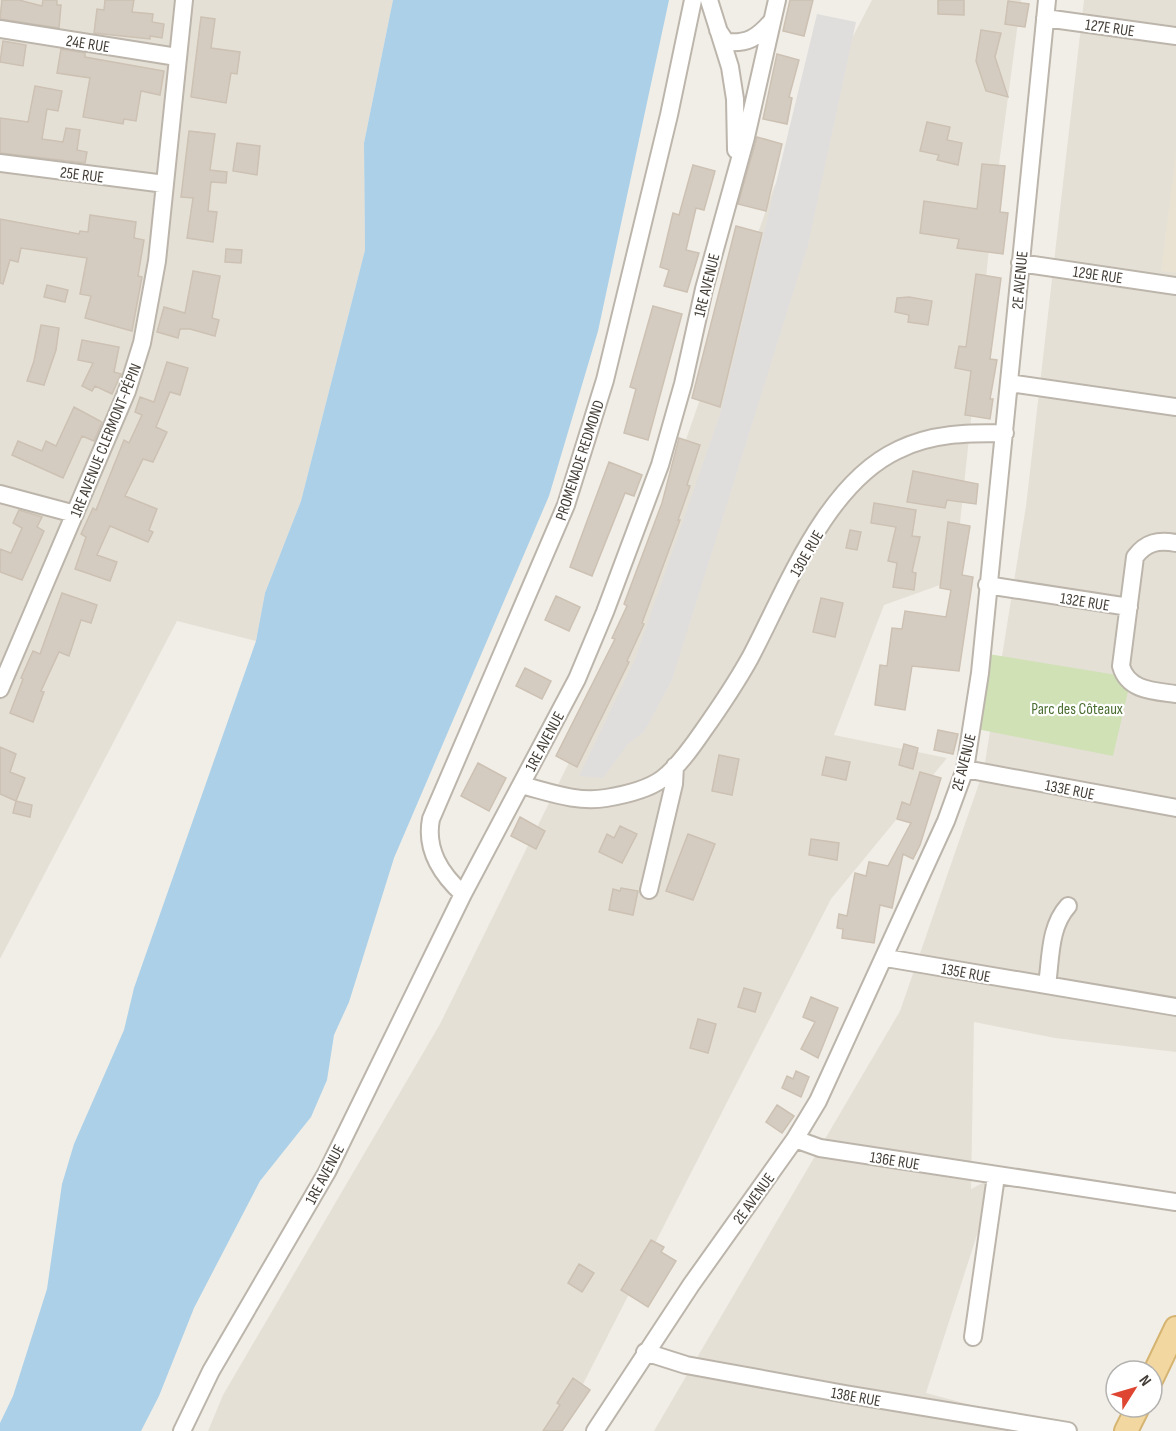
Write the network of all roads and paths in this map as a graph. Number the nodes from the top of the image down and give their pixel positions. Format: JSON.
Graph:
{"nodes":[{"id":1,"x":184,"y":0,"type":"edge"},
{"id":2,"x":693,"y":0,"type":"edge"},
{"id":3,"x":709,"y":0,"type":"edge"},
{"id":4,"x":777,"y":0,"type":"edge"},
{"id":5,"x":1047,"y":0,"type":"edge"},
{"id":6,"x":1045,"y":18,"type":"junction"},
{"id":7,"x":771,"y":22,"type":"junction"},
{"id":8,"x":0,"y":29,"type":"edge"},
{"id":9,"x":717,"y":30,"type":"junction"},
{"id":10,"x":1176,"y":36,"type":"edge"},
{"id":11,"x":177,"y":57,"type":"junction"},
{"id":12,"x":0,"y":163,"type":"edge"},
{"id":13,"x":736,"y":175,"type":"junction"},
{"id":14,"x":165,"y":184,"type":"junction"},
{"id":15,"x":1020,"y":263,"type":"junction"},
{"id":16,"x":1176,"y":286,"type":"edge"},
{"id":17,"x":1009,"y":383,"type":"junction"},
{"id":18,"x":1176,"y":407,"type":"edge"},
{"id":19,"x":1005,"y":433,"type":"junction"},
{"id":20,"x":0,"y":494,"type":"edge"},
{"id":21,"x":75,"y":514,"type":"junction"},
{"id":22,"x":1176,"y":543,"type":"edge"},
{"id":23,"x":987,"y":585,"type":"junction"},
{"id":24,"x":1129,"y":608,"type":"junction"},
{"id":25,"x":0,"y":689,"type":"edge"},
{"id":26,"x":1176,"y":694,"type":"edge"},
{"id":27,"x":675,"y":766,"type":"junction"},
{"id":28,"x":964,"y":769,"type":"junction"},
{"id":29,"x":521,"y":785,"type":"junction"},
{"id":30,"x":1176,"y":808,"type":"edge"},
{"id":31,"x":649,"y":890,"type":"dead end"},
{"id":32,"x":463,"y":894,"type":"junction"},
{"id":33,"x":1068,"y":906,"type":"dead end"},
{"id":34,"x":886,"y":958,"type":"junction"},
{"id":35,"x":1047,"y":985,"type":"junction"},
{"id":36,"x":1176,"y":1007,"type":"edge"},
{"id":37,"x":795,"y":1139,"type":"junction"},
{"id":38,"x":996,"y":1176,"type":"junction"},
{"id":39,"x":1176,"y":1202,"type":"edge"},
{"id":40,"x":1176,"y":1328,"type":"edge"},
{"id":41,"x":973,"y":1337,"type":"dead end"},
{"id":42,"x":645,"y":1352,"type":"junction"},
{"id":43,"x":1161,"y":1359,"type":"edge"},
{"id":44,"x":182,"y":1431,"type":"edge"},
{"id":45,"x":595,"y":1431,"type":"edge"},
{"id":46,"x":1068,"y":1431,"type":"edge"}],
"edges":[{"from":1,"to":11,"type":"street","name":"1RE AVENUE CLERMONT-PÉPIN"},
{"from":2,"to":32,"type":"street","name":"PROMENADE REDMOND"},
{"from":3,"to":9,"type":"street"},
{"from":4,"to":7,"type":"street","name":"1RE AVENUE"},
{"from":5,"to":6,"type":"street","name":"2E AVENUE"},
{"from":6,"to":10,"type":"street","name":"127E RUE"},
{"from":6,"to":15,"type":"street","name":"2E AVENUE"},
{"from":7,"to":9,"type":"street"},
{"from":7,"to":13,"type":"street","name":"1RE AVENUE"},
{"from":8,"to":11,"type":"street","name":"24E RUE"},
{"from":9,"to":13,"type":"street"},
{"from":11,"to":14,"type":"street","name":"1RE AVENUE CLERMONT-PÉPIN"},
{"from":12,"to":14,"type":"street","name":"25E RUE"},
{"from":13,"to":29,"type":"street","name":"1RE AVENUE"},
{"from":14,"to":21,"type":"street","name":"1RE AVENUE CLERMONT-PÉPIN"},
{"from":15,"to":16,"type":"street","name":"129E RUE"},
{"from":15,"to":17,"type":"street","name":"2E AVENUE"},
{"from":17,"to":18,"type":"street"},
{"from":17,"to":19,"type":"street","name":"2E AVENUE"},
{"from":19,"to":23,"type":"street","name":"2E AVENUE"},
{"from":19,"to":27,"type":"street","name":"130E RUE"},
{"from":20,"to":21,"type":"street"},
{"from":21,"to":25,"type":"street","name":"1RE AVENUE CLERMONT-PÉPIN"},
{"from":22,"to":24,"type":"street"},
{"from":23,"to":24,"type":"street","name":"132E RUE"},
{"from":23,"to":28,"type":"street","name":"2E AVENUE"},
{"from":24,"to":26,"type":"street","name":"132E RUE"},
{"from":27,"to":29,"type":"street","name":"130E RUE"},
{"from":27,"to":31,"type":"street"},
{"from":28,"to":30,"type":"street","name":"133E RUE"},
{"from":28,"to":34,"type":"street","name":"2E AVENUE"},
{"from":29,"to":32,"type":"street","name":"1RE AVENUE"},
{"from":32,"to":44,"type":"street","name":"1RE AVENUE"},
{"from":33,"to":35,"type":"street"},
{"from":34,"to":35,"type":"street","name":"135E RUE"},
{"from":34,"to":37,"type":"street","name":"2E AVENUE"},
{"from":35,"to":36,"type":"street","name":"135E RUE"},
{"from":37,"to":38,"type":"street","name":"136E RUE"},
{"from":37,"to":42,"type":"street","name":"2E AVENUE"},
{"from":38,"to":39,"type":"street","name":"136E RUE"},
{"from":38,"to":41,"type":"street"},
{"from":40,"to":43,"type":"main road"},
{"from":42,"to":45,"type":"street","name":"2E AVENUE"},
{"from":42,"to":46,"type":"street","name":"138E RUE"}]}
